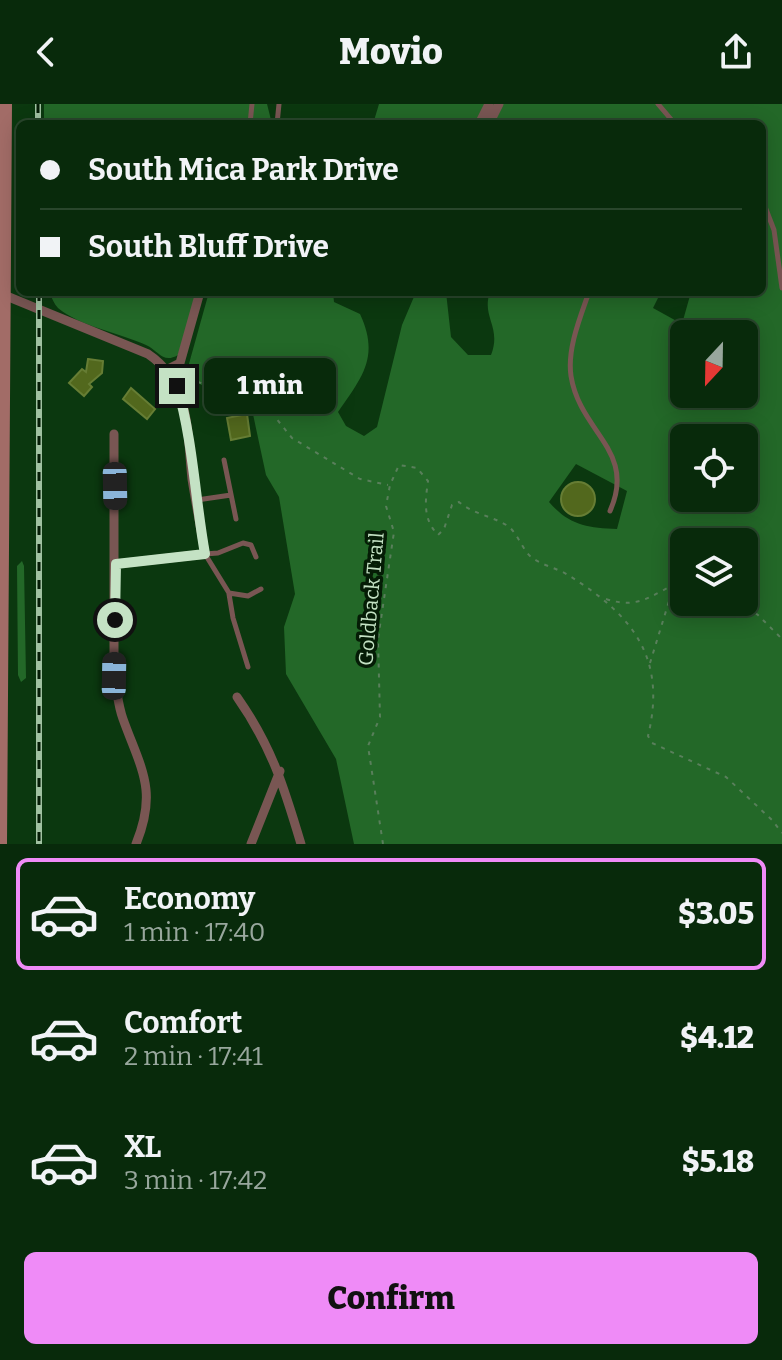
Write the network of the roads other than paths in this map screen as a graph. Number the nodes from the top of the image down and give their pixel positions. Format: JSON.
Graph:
{"nodes":[{"id":1,"x":5,"y":104,"type":"edge"},
{"id":2,"x":658,"y":104,"type":"edge"},
{"id":3,"x":672,"y":120,"type":"edge"},
{"id":4,"x":2,"y":175,"type":"edge"},
{"id":5,"x":766,"y":209,"type":"edge"},
{"id":6,"x":2,"y":211,"type":"edge"},
{"id":7,"x":782,"y":288,"type":"edge"},
{"id":8,"x":2,"y":294,"type":"edge"},
{"id":9,"x":199,"y":296,"type":"edge"},
{"id":10,"x":588,"y":296,"type":"edge"},
{"id":11,"x":166,"y":370,"type":"junction"},
{"id":12,"x":114,"y":434,"type":"dead end"},
{"id":13,"x":224,"y":460,"type":"dead end"},
{"id":14,"x":231,"y":495,"type":"junction"},
{"id":15,"x":196,"y":500,"type":"junction"},
{"id":16,"x":610,"y":511,"type":"dead end"},
{"id":17,"x":236,"y":519,"type":"dead end"},
{"id":18,"x":205,"y":554,"type":"junction"},
{"id":19,"x":256,"y":557,"type":"dead end"},
{"id":20,"x":116,"y":564,"type":"junction"},
{"id":21,"x":261,"y":589,"type":"dead end"},
{"id":22,"x":229,"y":593,"type":"junction"},
{"id":23,"x":248,"y":667,"type":"dead end"},
{"id":24,"x":237,"y":697,"type":"dead end"},
{"id":25,"x":280,"y":771,"type":"junction"},
{"id":26,"x":0,"y":844,"type":"edge"},
{"id":27,"x":136,"y":844,"type":"edge"},
{"id":28,"x":251,"y":844,"type":"edge"},
{"id":29,"x":301,"y":844,"type":"edge"}],
"edges":[{"from":1,"to":4,"type":"main road"},
{"from":2,"to":3,"type":"lane"},
{"from":4,"to":6,"type":"main road"},
{"from":5,"to":7,"type":"lane"},
{"from":6,"to":8,"type":"main road"},
{"from":8,"to":11,"type":"street"},
{"from":8,"to":26,"type":"main road"},
{"from":9,"to":11,"type":"street"},
{"from":10,"to":16,"type":"lane"},
{"from":11,"to":15,"type":"street"},
{"from":12,"to":20,"type":"street"},
{"from":13,"to":14,"type":"lane"},
{"from":14,"to":15,"type":"lane"},
{"from":14,"to":17,"type":"lane"},
{"from":15,"to":18,"type":"street"},
{"from":18,"to":19,"type":"lane"},
{"from":18,"to":20,"type":"street"},
{"from":18,"to":22,"type":"lane"},
{"from":20,"to":27,"type":"street"},
{"from":21,"to":22,"type":"lane"},
{"from":22,"to":23,"type":"lane"},
{"from":24,"to":25,"type":"street"},
{"from":25,"to":28,"type":"street"},
{"from":25,"to":29,"type":"street"}]}
